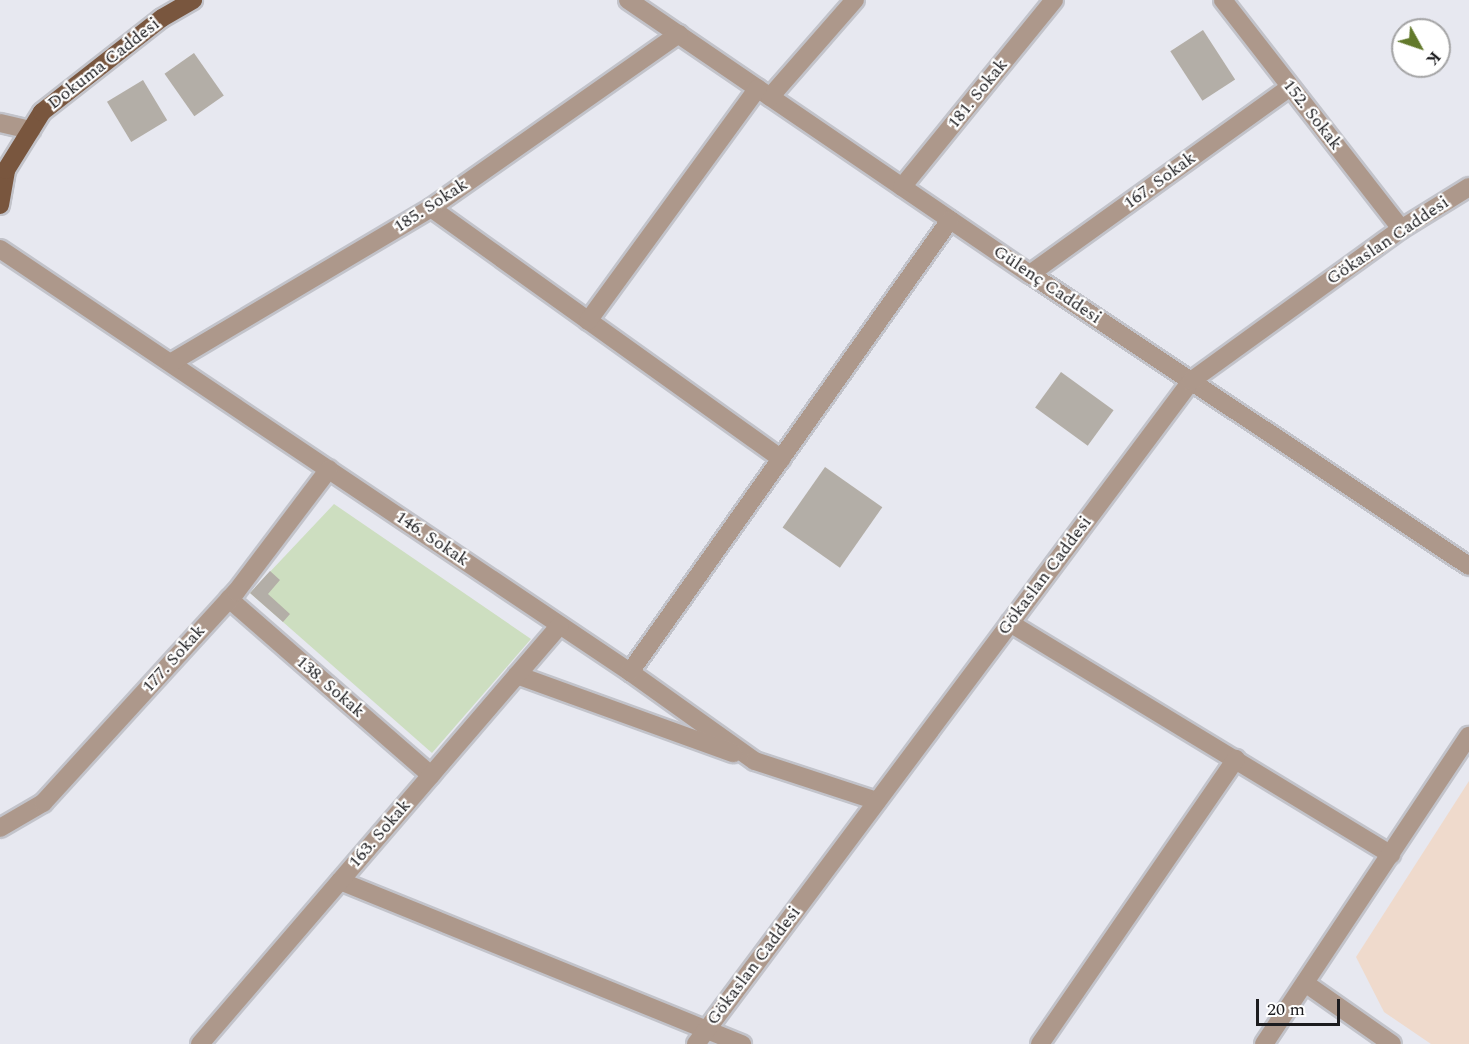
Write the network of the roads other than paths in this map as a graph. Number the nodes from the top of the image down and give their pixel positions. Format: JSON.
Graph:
{"nodes":[{"id":1,"x":193,"y":0,"type":"edge"},
{"id":2,"x":628,"y":0,"type":"edge"},
{"id":3,"x":855,"y":0,"type":"edge"},
{"id":4,"x":1054,"y":0,"type":"edge"},
{"id":5,"x":1230,"y":2,"type":"edge"},
{"id":6,"x":679,"y":34,"type":"junction"},
{"id":7,"x":1290,"y":87,"type":"junction"},
{"id":8,"x":764,"y":92,"type":"junction"},
{"id":9,"x":0,"y":123,"type":"edge"},
{"id":10,"x":31,"y":130,"type":"junction"},
{"id":11,"x":3,"y":175,"type":"edge"},
{"id":12,"x":902,"y":187,"type":"junction"},
{"id":13,"x":1464,"y":196,"type":"edge"},
{"id":14,"x":0,"y":205,"type":"edge"},
{"id":15,"x":431,"y":208,"type":"junction"},
{"id":16,"x":950,"y":220,"type":"junction"},
{"id":17,"x":1401,"y":229,"type":"junction"},
{"id":18,"x":0,"y":249,"type":"edge"},
{"id":19,"x":1030,"y":274,"type":"junction"},
{"id":20,"x":588,"y":321,"type":"junction"},
{"id":21,"x":172,"y":362,"type":"junction"},
{"id":22,"x":1191,"y":381,"type":"junction"},
{"id":23,"x":781,"y":459,"type":"junction"},
{"id":24,"x":329,"y":469,"type":"junction"},
{"id":25,"x":1469,"y":566,"type":"edge"},
{"id":26,"x":229,"y":599,"type":"junction"},
{"id":27,"x":1010,"y":623,"type":"junction"},
{"id":28,"x":560,"y":625,"type":"junction"},
{"id":29,"x":630,"y":672,"type":"junction"},
{"id":30,"x":517,"y":675,"type":"junction"},
{"id":31,"x":1469,"y":736,"type":"edge"},
{"id":32,"x":1236,"y":759,"type":"junction"},
{"id":33,"x":755,"y":761,"type":"junction"},
{"id":34,"x":431,"y":775,"type":"junction"},
{"id":35,"x":877,"y":801,"type":"junction"},
{"id":36,"x":0,"y":828,"type":"edge"},
{"id":37,"x":1391,"y":855,"type":"junction"},
{"id":38,"x":340,"y":881,"type":"junction"},
{"id":39,"x":1305,"y":983,"type":"junction"},
{"id":40,"x":701,"y":1037,"type":"edge"},
{"id":41,"x":200,"y":1044,"type":"edge"},
{"id":42,"x":742,"y":1044,"type":"edge"},
{"id":43,"x":1040,"y":1044,"type":"edge"},
{"id":44,"x":1264,"y":1044,"type":"edge"},
{"id":45,"x":1392,"y":1044,"type":"edge"}],
"edges":[{"from":1,"to":10,"type":"main road","name":"Dokuma Caddesi"},
{"from":2,"to":6,"type":"street","name":"Gülenç Caddesi"},
{"from":3,"to":8,"type":"street"},
{"from":4,"to":12,"type":"street","name":"181. Sokak"},
{"from":5,"to":7,"type":"street","name":"152. Sokak"},
{"from":6,"to":8,"type":"street","name":"Gülenç Caddesi"},
{"from":6,"to":15,"type":"street","name":"185. Sokak"},
{"from":7,"to":17,"type":"street","name":"152. Sokak"},
{"from":7,"to":19,"type":"street","name":"167. Sokak"},
{"from":8,"to":12,"type":"street","name":"Gülenç Caddesi"},
{"from":8,"to":20,"type":"street"},
{"from":9,"to":10,"type":"street"},
{"from":10,"to":11,"type":"main road","name":"Dokuma Caddesi"},
{"from":11,"to":14,"type":"main road"},
{"from":12,"to":16,"type":"street","name":"Gülenç Caddesi"},
{"from":13,"to":17,"type":"street","name":"Gökaslan Caddesi"},
{"from":15,"to":20,"type":"street"},
{"from":15,"to":21,"type":"street","name":"185. Sokak"},
{"from":16,"to":19,"type":"street","name":"Gülenç Caddesi"},
{"from":16,"to":23,"type":"street"},
{"from":17,"to":22,"type":"street","name":"Gökaslan Caddesi"},
{"from":18,"to":21,"type":"street","name":"146. Sokak"},
{"from":19,"to":22,"type":"street","name":"Gülenç Caddesi"},
{"from":20,"to":23,"type":"street"},
{"from":21,"to":24,"type":"street","name":"146. Sokak"},
{"from":22,"to":25,"type":"street","name":"Gülenç Caddesi"},
{"from":22,"to":27,"type":"street","name":"Gökaslan Caddesi"},
{"from":23,"to":29,"type":"street"},
{"from":24,"to":26,"type":"street","name":"177. Sokak"},
{"from":24,"to":28,"type":"street","name":"146. Sokak"},
{"from":26,"to":34,"type":"street","name":"138. Sokak"},
{"from":26,"to":36,"type":"street","name":"177. Sokak"},
{"from":27,"to":32,"type":"street"},
{"from":27,"to":35,"type":"street","name":"Gökaslan Caddesi"},
{"from":28,"to":29,"type":"street","name":"146. Sokak"},
{"from":28,"to":30,"type":"street","name":"163. Sokak"},
{"from":29,"to":33,"type":"street","name":"146. Sokak"},
{"from":30,"to":33,"type":"street"},
{"from":30,"to":34,"type":"street","name":"163. Sokak"},
{"from":31,"to":37,"type":"street"},
{"from":32,"to":37,"type":"street"},
{"from":32,"to":43,"type":"street"},
{"from":33,"to":35,"type":"street","name":"146. Sokak"},
{"from":34,"to":38,"type":"street","name":"163. Sokak"},
{"from":35,"to":40,"type":"street","name":"Gökaslan Caddesi"},
{"from":37,"to":39,"type":"street"},
{"from":38,"to":40,"type":"street"},
{"from":38,"to":41,"type":"street","name":"163. Sokak"},
{"from":39,"to":44,"type":"street"},
{"from":39,"to":45,"type":"street"},
{"from":40,"to":42,"type":"street"}]}
